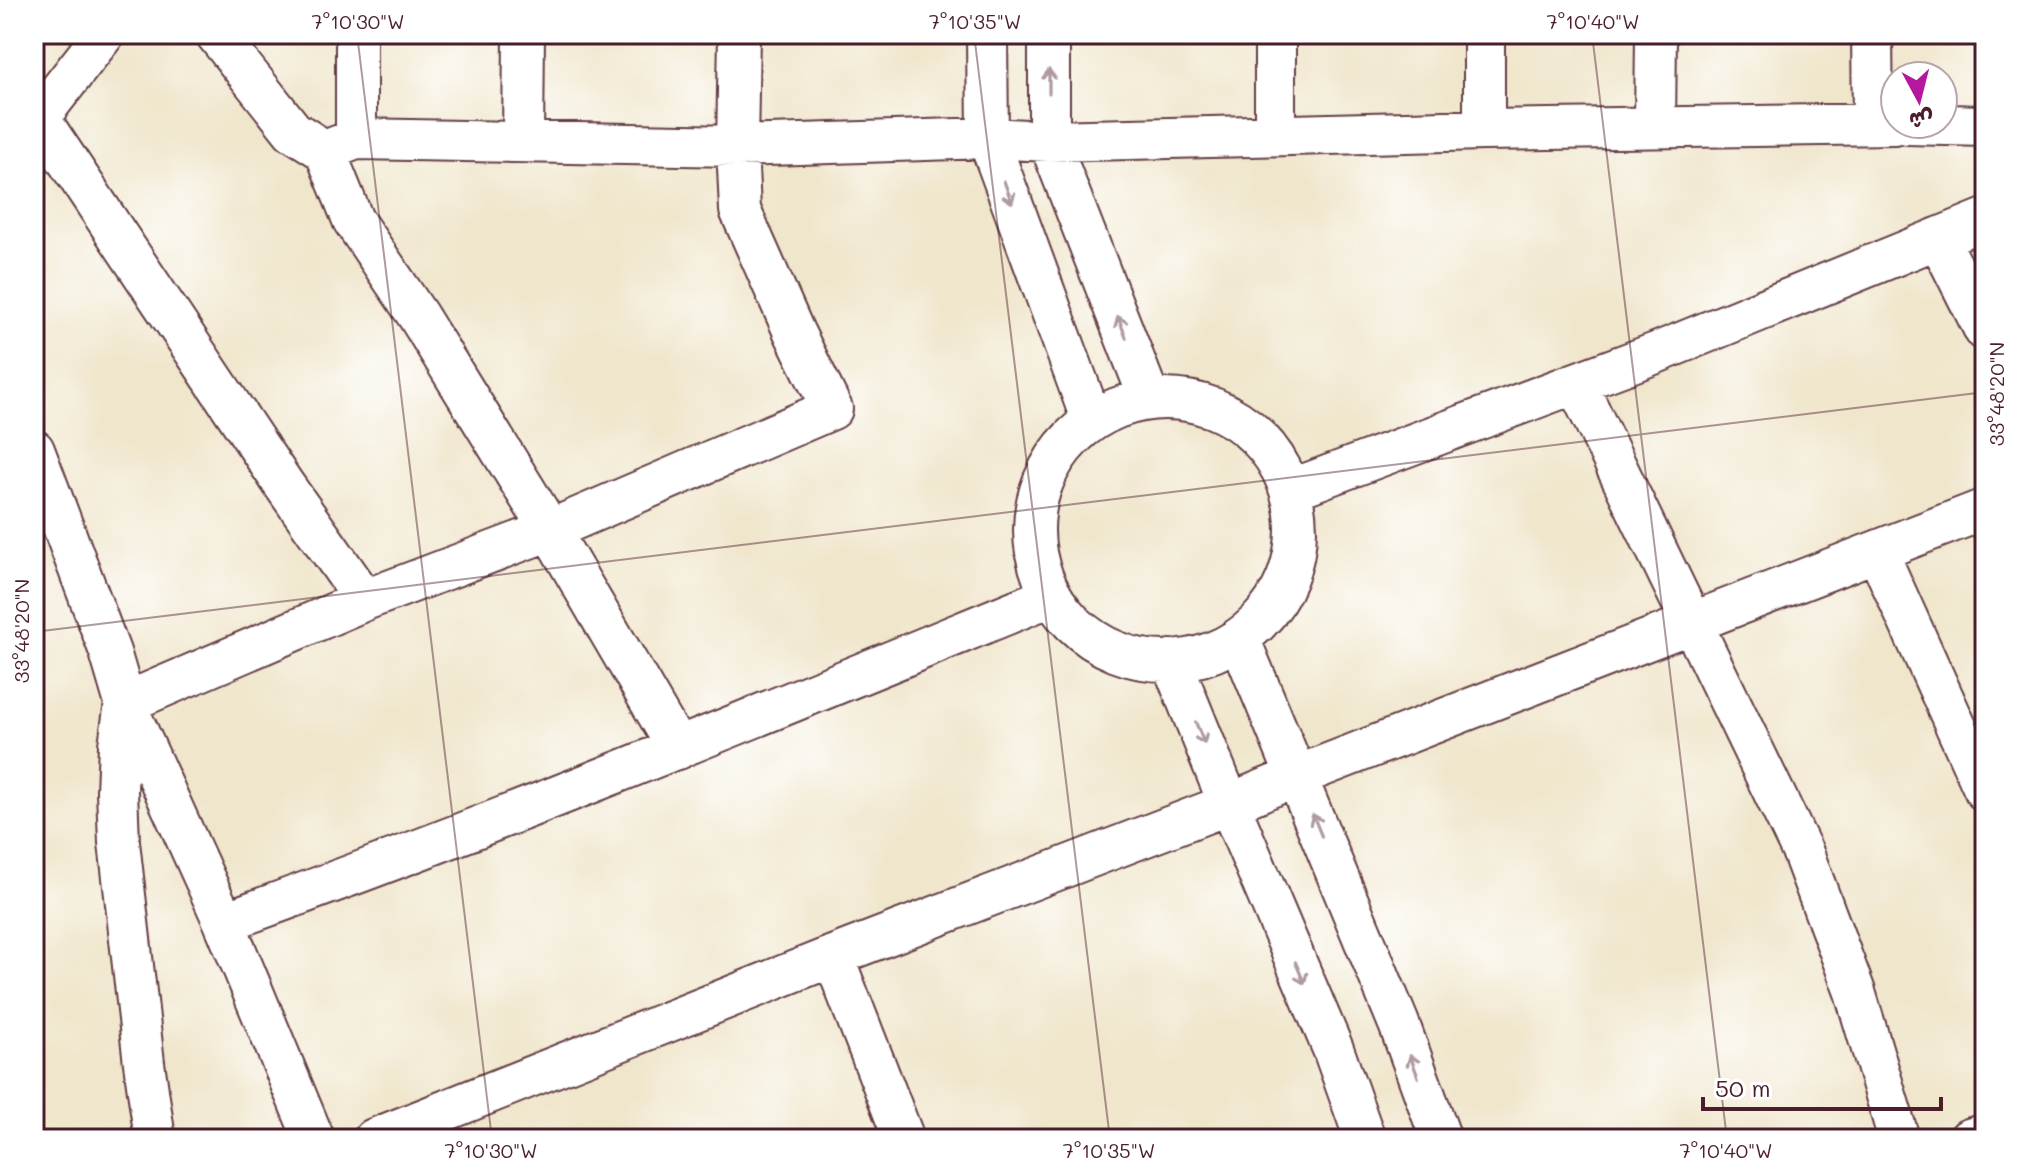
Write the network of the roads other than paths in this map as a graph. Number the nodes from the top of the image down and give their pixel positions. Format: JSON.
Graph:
{"nodes":[{"id":1,"x":104,"y":34,"type":"edge"},
{"id":2,"x":216,"y":34,"type":"edge"},
{"id":3,"x":356,"y":34,"type":"edge"},
{"id":4,"x":524,"y":34,"type":"edge"},
{"id":5,"x":739,"y":34,"type":"edge"},
{"id":6,"x":987,"y":34,"type":"edge"},
{"id":7,"x":1049,"y":34,"type":"edge"},
{"id":8,"x":1275,"y":34,"type":"edge"},
{"id":9,"x":1484,"y":34,"type":"edge"},
{"id":10,"x":1656,"y":34,"type":"edge"},
{"id":11,"x":1872,"y":34,"type":"edge"},
{"id":12,"x":1879,"y":66,"type":"edge"},
{"id":13,"x":36,"y":121,"type":"edge"},
{"id":14,"x":1879,"y":124,"type":"edge"},
{"id":15,"x":1959,"y":125,"type":"edge"},
{"id":16,"x":1655,"y":126,"type":"junction"},
{"id":17,"x":1985,"y":126,"type":"edge"},
{"id":18,"x":1484,"y":130,"type":"junction"},
{"id":19,"x":1275,"y":135,"type":"junction"},
{"id":20,"x":988,"y":138,"type":"junction"},
{"id":21,"x":523,"y":141,"type":"junction"},
{"id":22,"x":1049,"y":141,"type":"junction"},
{"id":23,"x":340,"y":145,"type":"junction"},
{"id":24,"x":737,"y":146,"type":"junction"},
{"id":25,"x":1985,"y":219,"type":"edge"},
{"id":26,"x":1938,"y":238,"type":"junction"},
{"id":27,"x":1985,"y":331,"type":"edge"},
{"id":28,"x":1576,"y":383,"type":"junction"},
{"id":29,"x":1150,"y":400,"type":"junction"},
{"id":30,"x":1092,"y":421,"type":"junction"},
{"id":31,"x":34,"y":450,"type":"edge"},
{"id":32,"x":1290,"y":490,"type":"junction"},
{"id":33,"x":1985,"y":509,"type":"edge"},
{"id":34,"x":550,"y":530,"type":"junction"},
{"id":35,"x":1877,"y":551,"type":"junction"},
{"id":36,"x":1051,"y":596,"type":"junction"},
{"id":37,"x":365,"y":600,"type":"junction"},
{"id":38,"x":1692,"y":623,"type":"junction"},
{"id":39,"x":1239,"y":638,"type":"junction"},
{"id":40,"x":1171,"y":660,"type":"junction"},
{"id":41,"x":125,"y":703,"type":"junction"},
{"id":42,"x":678,"y":749,"type":"junction"},
{"id":43,"x":1297,"y":776,"type":"junction"},
{"id":44,"x":1985,"y":791,"type":"edge"},
{"id":45,"x":1229,"y":804,"type":"junction"},
{"id":46,"x":224,"y":922,"type":"junction"},
{"id":47,"x":833,"y":956,"type":"junction"},
{"id":48,"x":1985,"y":1134,"type":"edge"},
{"id":49,"x":155,"y":1139,"type":"edge"},
{"id":50,"x":314,"y":1139,"type":"edge"},
{"id":51,"x":374,"y":1139,"type":"edge"},
{"id":52,"x":904,"y":1139,"type":"edge"},
{"id":53,"x":1365,"y":1139,"type":"edge"},
{"id":54,"x":1441,"y":1139,"type":"edge"},
{"id":55,"x":1899,"y":1139,"type":"edge"},
{"id":56,"x":1969,"y":1139,"type":"edge"}],
"edges":[{"from":1,"to":13,"type":"street"},
{"from":2,"to":23,"type":"street"},
{"from":3,"to":23,"type":"street"},
{"from":4,"to":21,"type":"street"},
{"from":5,"to":24,"type":"street"},
{"from":6,"to":20,"type":"street"},
{"from":22,"to":7,"type":"street","one_way":true},
{"from":8,"to":19,"type":"street"},
{"from":9,"to":18,"type":"street"},
{"from":10,"to":16,"type":"street"},
{"from":11,"to":12,"type":"street"},
{"from":13,"to":37,"type":"street"},
{"from":14,"to":16,"type":"street"},
{"from":15,"to":17,"type":"street"},
{"from":16,"to":18,"type":"street"},
{"from":18,"to":19,"type":"street"},
{"from":19,"to":22,"type":"street"},
{"from":20,"to":22,"type":"street"},
{"from":20,"to":24,"type":"street"},
{"from":20,"to":30,"type":"street","one_way":true},
{"from":21,"to":23,"type":"street"},
{"from":21,"to":24,"type":"street"},
{"from":29,"to":22,"type":"street","one_way":true},
{"from":23,"to":34,"type":"street"},
{"from":24,"to":34,"type":"street"},
{"from":25,"to":26,"type":"street"},
{"from":26,"to":27,"type":"street"},
{"from":26,"to":28,"type":"street"},
{"from":28,"to":32,"type":"street"},
{"from":28,"to":38,"type":"street"},
{"from":29,"to":30,"type":"street"},
{"from":29,"to":32,"type":"street"},
{"from":30,"to":36,"type":"street"},
{"from":31,"to":41,"type":"street"},
{"from":32,"to":39,"type":"street"},
{"from":33,"to":35,"type":"street"},
{"from":34,"to":37,"type":"street"},
{"from":34,"to":42,"type":"street"},
{"from":35,"to":38,"type":"street"},
{"from":35,"to":44,"type":"street"},
{"from":36,"to":40,"type":"street"},
{"from":36,"to":42,"type":"street"},
{"from":37,"to":41,"type":"street"},
{"from":38,"to":43,"type":"street"},
{"from":38,"to":55,"type":"street"},
{"from":39,"to":40,"type":"street"},
{"from":39,"to":43,"type":"street"},
{"from":40,"to":45,"type":"street","one_way":true},
{"from":41,"to":46,"type":"street"},
{"from":41,"to":49,"type":"street"},
{"from":42,"to":46,"type":"street"},
{"from":43,"to":45,"type":"street"},
{"from":54,"to":43,"type":"street","one_way":true},
{"from":45,"to":47,"type":"street"},
{"from":45,"to":53,"type":"street","one_way":true},
{"from":46,"to":50,"type":"street"},
{"from":47,"to":51,"type":"street"},
{"from":47,"to":52,"type":"street"},
{"from":48,"to":56,"type":"street"}]}
